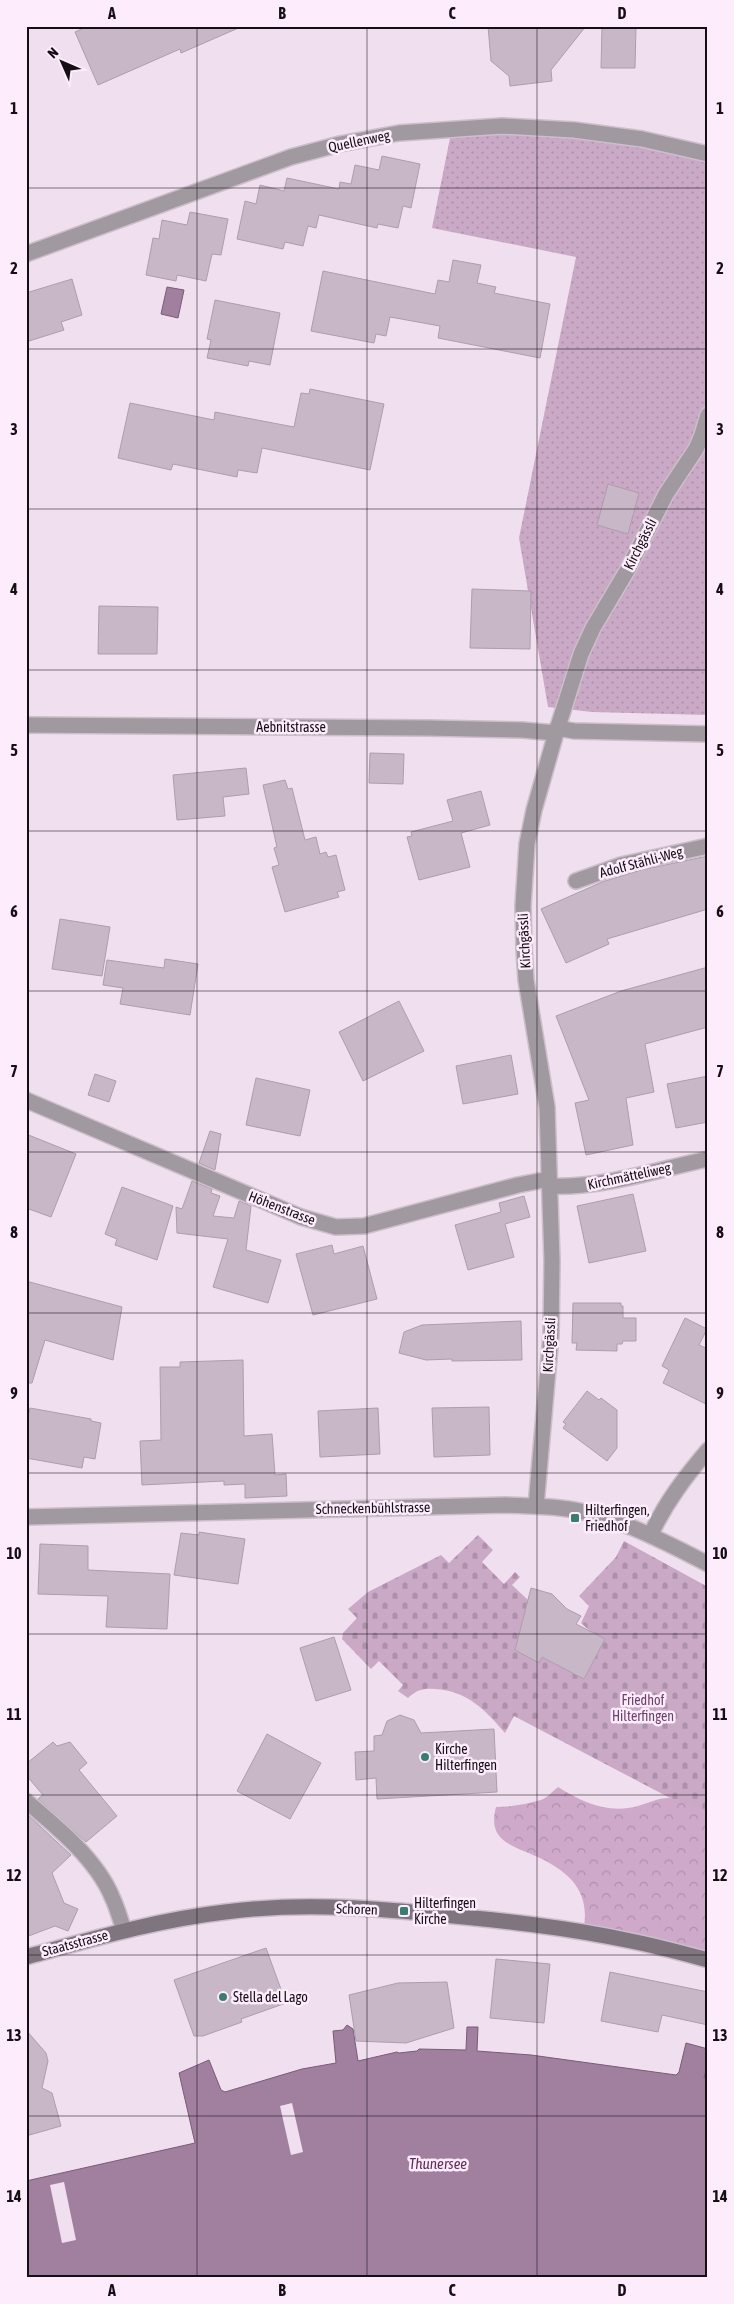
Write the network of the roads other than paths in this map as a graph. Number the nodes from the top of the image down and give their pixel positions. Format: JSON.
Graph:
{"nodes":[{"id":1,"x":708,"y":154,"type":"edge"},
{"id":2,"x":26,"y":254,"type":"edge"},
{"id":3,"x":708,"y":415,"type":"edge"},
{"id":4,"x":26,"y":725,"type":"edge"},
{"id":5,"x":556,"y":731,"type":"junction"},
{"id":6,"x":708,"y":734,"type":"edge"},
{"id":7,"x":708,"y":846,"type":"edge"},
{"id":8,"x":576,"y":882,"type":"dead end"},
{"id":9,"x":26,"y":1100,"type":"edge"},
{"id":10,"x":708,"y":1159,"type":"edge"},
{"id":11,"x":550,"y":1182,"type":"junction"},
{"id":12,"x":708,"y":1450,"type":"edge"},
{"id":13,"x":536,"y":1506,"type":"junction"},
{"id":14,"x":26,"y":1517,"type":"edge"},
{"id":15,"x":651,"y":1534,"type":"junction"},
{"id":16,"x":708,"y":1564,"type":"edge"},
{"id":17,"x":26,"y":1801,"type":"edge"},
{"id":18,"x":124,"y":1930,"type":"junction"},
{"id":19,"x":26,"y":1957,"type":"edge"},
{"id":20,"x":708,"y":1960,"type":"edge"}],
"edges":[{"from":1,"to":2,"type":"street","name":"Quellenweg"},
{"from":3,"to":5,"type":"street","name":"Kirchgässli"},
{"from":4,"to":5,"type":"street","name":"Aebnitstrasse"},
{"from":5,"to":6,"type":"street","name":"Aebnitstrasse"},
{"from":5,"to":11,"type":"street","name":"Kirchgässli"},
{"from":7,"to":8,"type":"street","name":"Adolf Stähli-Weg"},
{"from":9,"to":11,"type":"street","name":"Höhenstrasse"},
{"from":10,"to":11,"type":"street","name":"Kirchmätteliweg"},
{"from":11,"to":13,"type":"street","name":"Kirchgässli"},
{"from":12,"to":15,"type":"street"},
{"from":13,"to":14,"type":"street","name":"Schneckenbühlstrasse"},
{"from":13,"to":15,"type":"street","name":"Schneckenbühlstrasse"},
{"from":15,"to":16,"type":"street","name":"Schneckenbühlstrasse"},
{"from":17,"to":18,"type":"street"},
{"from":18,"to":19,"type":"main road","name":"Staatsstrasse"},
{"from":18,"to":20,"type":"main road","name":"Schoren"}]}
